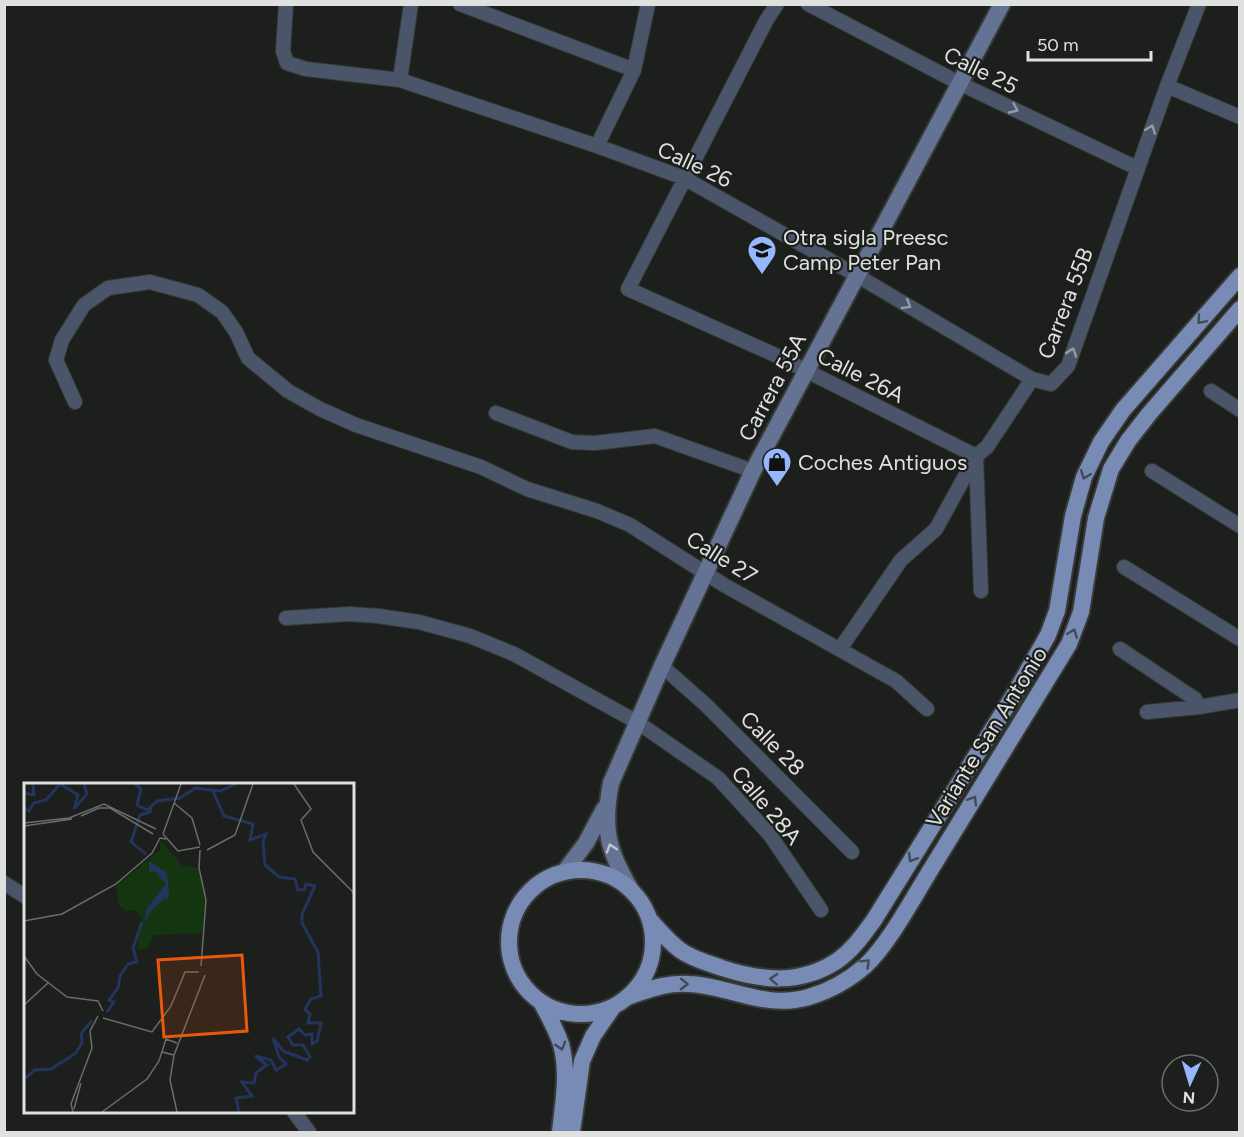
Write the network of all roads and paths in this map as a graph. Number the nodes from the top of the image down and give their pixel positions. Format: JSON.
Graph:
{"nodes":[{"id":1,"x":286,"y":4,"type":"edge"},
{"id":2,"x":411,"y":4,"type":"edge"},
{"id":3,"x":460,"y":4,"type":"edge"},
{"id":4,"x":648,"y":4,"type":"edge"},
{"id":5,"x":777,"y":4,"type":"edge"},
{"id":6,"x":808,"y":4,"type":"edge"},
{"id":7,"x":1002,"y":4,"type":"edge"},
{"id":8,"x":1199,"y":4,"type":"edge"},
{"id":9,"x":634,"y":70,"type":"junction"},
{"id":10,"x":400,"y":80,"type":"junction"},
{"id":11,"x":961,"y":84,"type":"junction"},
{"id":12,"x":1167,"y":86,"type":"junction"},
{"id":13,"x":1239,"y":117,"type":"edge"},
{"id":14,"x":597,"y":146,"type":"junction"},
{"id":15,"x":1137,"y":168,"type":"junction"},
{"id":16,"x":684,"y":178,"type":"junction"},
{"id":17,"x":856,"y":275,"type":"junction"},
{"id":18,"x":1239,"y":276,"type":"edge"},
{"id":19,"x":1239,"y":309,"type":"edge"},
{"id":20,"x":806,"y":371,"type":"junction"},
{"id":21,"x":1032,"y":379,"type":"junction"},
{"id":22,"x":1211,"y":391,"type":"dead end"},
{"id":23,"x":75,"y":402,"type":"dead end"},
{"id":24,"x":1239,"y":410,"type":"edge"},
{"id":25,"x":496,"y":413,"type":"dead end"},
{"id":26,"x":976,"y":456,"type":"junction"},
{"id":27,"x":753,"y":471,"type":"junction"},
{"id":28,"x":1152,"y":471,"type":"dead end"},
{"id":29,"x":1239,"y":526,"type":"edge"},
{"id":30,"x":1124,"y":567,"type":"dead end"},
{"id":31,"x":707,"y":572,"type":"junction"},
{"id":32,"x":981,"y":591,"type":"dead end"},
{"id":33,"x":286,"y":618,"type":"dead end"},
{"id":34,"x":1239,"y":639,"type":"edge"},
{"id":35,"x":840,"y":649,"type":"junction"},
{"id":36,"x":1120,"y":649,"type":"dead end"},
{"id":37,"x":662,"y":666,"type":"junction"},
{"id":38,"x":1239,"y":700,"type":"edge"},
{"id":39,"x":1199,"y":707,"type":"junction"},
{"id":40,"x":927,"y":709,"type":"dead end"},
{"id":41,"x":1147,"y":712,"type":"dead end"},
{"id":42,"x":637,"y":722,"type":"junction"},
{"id":43,"x":607,"y":802,"type":"junction"},
{"id":44,"x":852,"y":852,"type":"dead end"},
{"id":45,"x":565,"y":871,"type":"junction"},
{"id":46,"x":4,"y":883,"type":"edge"},
{"id":47,"x":632,"y":890,"type":"junction"},
{"id":48,"x":24,"y":896,"type":"edge"},
{"id":49,"x":821,"y":910,"type":"dead end"},
{"id":50,"x":651,"y":921,"type":"junction"},
{"id":51,"x":541,"y":1002,"type":"junction"},
{"id":52,"x":620,"y":1002,"type":"junction"},
{"id":53,"x":295,"y":1113,"type":"edge"},
{"id":54,"x":309,"y":1132,"type":"edge"},
{"id":55,"x":560,"y":1132,"type":"edge"},
{"id":56,"x":572,"y":1132,"type":"edge"}],
"edges":[{"from":1,"to":10,"type":"street","name":"Calle 26"},
{"from":2,"to":10,"type":"street"},
{"from":3,"to":9,"type":"street"},
{"from":4,"to":9,"type":"street"},
{"from":5,"to":16,"type":"street"},
{"from":6,"to":11,"type":"street","name":"Calle 25"},
{"from":7,"to":11,"type":"main road","name":"Carrera 55A"},
{"from":8,"to":12,"type":"street","name":"Carrera 55B"},
{"from":9,"to":14,"type":"street"},
{"from":10,"to":14,"type":"street","name":"Calle 26"},
{"from":11,"to":15,"type":"street","name":"Calle 25","one_way":true},
{"from":11,"to":17,"type":"main road","name":"Carrera 55A"},
{"from":12,"to":13,"type":"street"},
{"from":15,"to":12,"type":"street","name":"Carrera 55B","one_way":true},
{"from":14,"to":16,"type":"street","name":"Calle 26"},
{"from":21,"to":15,"type":"street","name":"Carrera 55B","one_way":true},
{"from":16,"to":17,"type":"street","name":"Calle 26"},
{"from":16,"to":20,"type":"street","name":"Calle 26A"},
{"from":17,"to":20,"type":"main road","name":"Carrera 55A"},
{"from":17,"to":21,"type":"street","name":"Calle 26","one_way":true},
{"from":18,"to":50,"type":"main road","name":"Variante San Antonio","one_way":true},
{"from":52,"to":19,"type":"main road","name":"Variante San Antonio","one_way":true},
{"from":20,"to":26,"type":"street","name":"Calle 26A"},
{"from":20,"to":27,"type":"main road","name":"Carrera 55A"},
{"from":21,"to":26,"type":"street","name":"Carrera 55B"},
{"from":22,"to":24,"type":"street"},
{"from":23,"to":31,"type":"street","name":"Calle 27"},
{"from":25,"to":27,"type":"street"},
{"from":26,"to":32,"type":"street"},
{"from":26,"to":35,"type":"street","name":"Carrera 55B"},
{"from":27,"to":31,"type":"main road","name":"Carrera 55A"},
{"from":28,"to":29,"type":"street"},
{"from":30,"to":34,"type":"street"},
{"from":31,"to":35,"type":"street","name":"Calle 27"},
{"from":31,"to":37,"type":"main road","name":"Carrera 55A"},
{"from":33,"to":42,"type":"street","name":"Calle 28A"},
{"from":35,"to":40,"type":"street","name":"Calle 27"},
{"from":36,"to":39,"type":"street"},
{"from":37,"to":42,"type":"main road","name":"Carrera 55A"},
{"from":37,"to":44,"type":"street","name":"Calle 28"},
{"from":38,"to":39,"type":"street"},
{"from":39,"to":41,"type":"street"},
{"from":42,"to":43,"type":"main road","name":"Carrera 55A"},
{"from":42,"to":49,"type":"street","name":"Calle 28A"},
{"from":43,"to":45,"type":"main road","name":"Carrera 55A"},
{"from":47,"to":43,"type":"main road","name":"Carrera 55A","one_way":true},
{"from":45,"to":47,"type":"main road"},
{"from":45,"to":51,"type":"main road"},
{"from":46,"to":48,"type":"street"},
{"from":47,"to":50,"type":"main road"},
{"from":50,"to":52,"type":"main road"},
{"from":51,"to":52,"type":"main road"},
{"from":51,"to":55,"type":"main road","one_way":true},
{"from":52,"to":56,"type":"main road"},
{"from":53,"to":54,"type":"street"}]}
